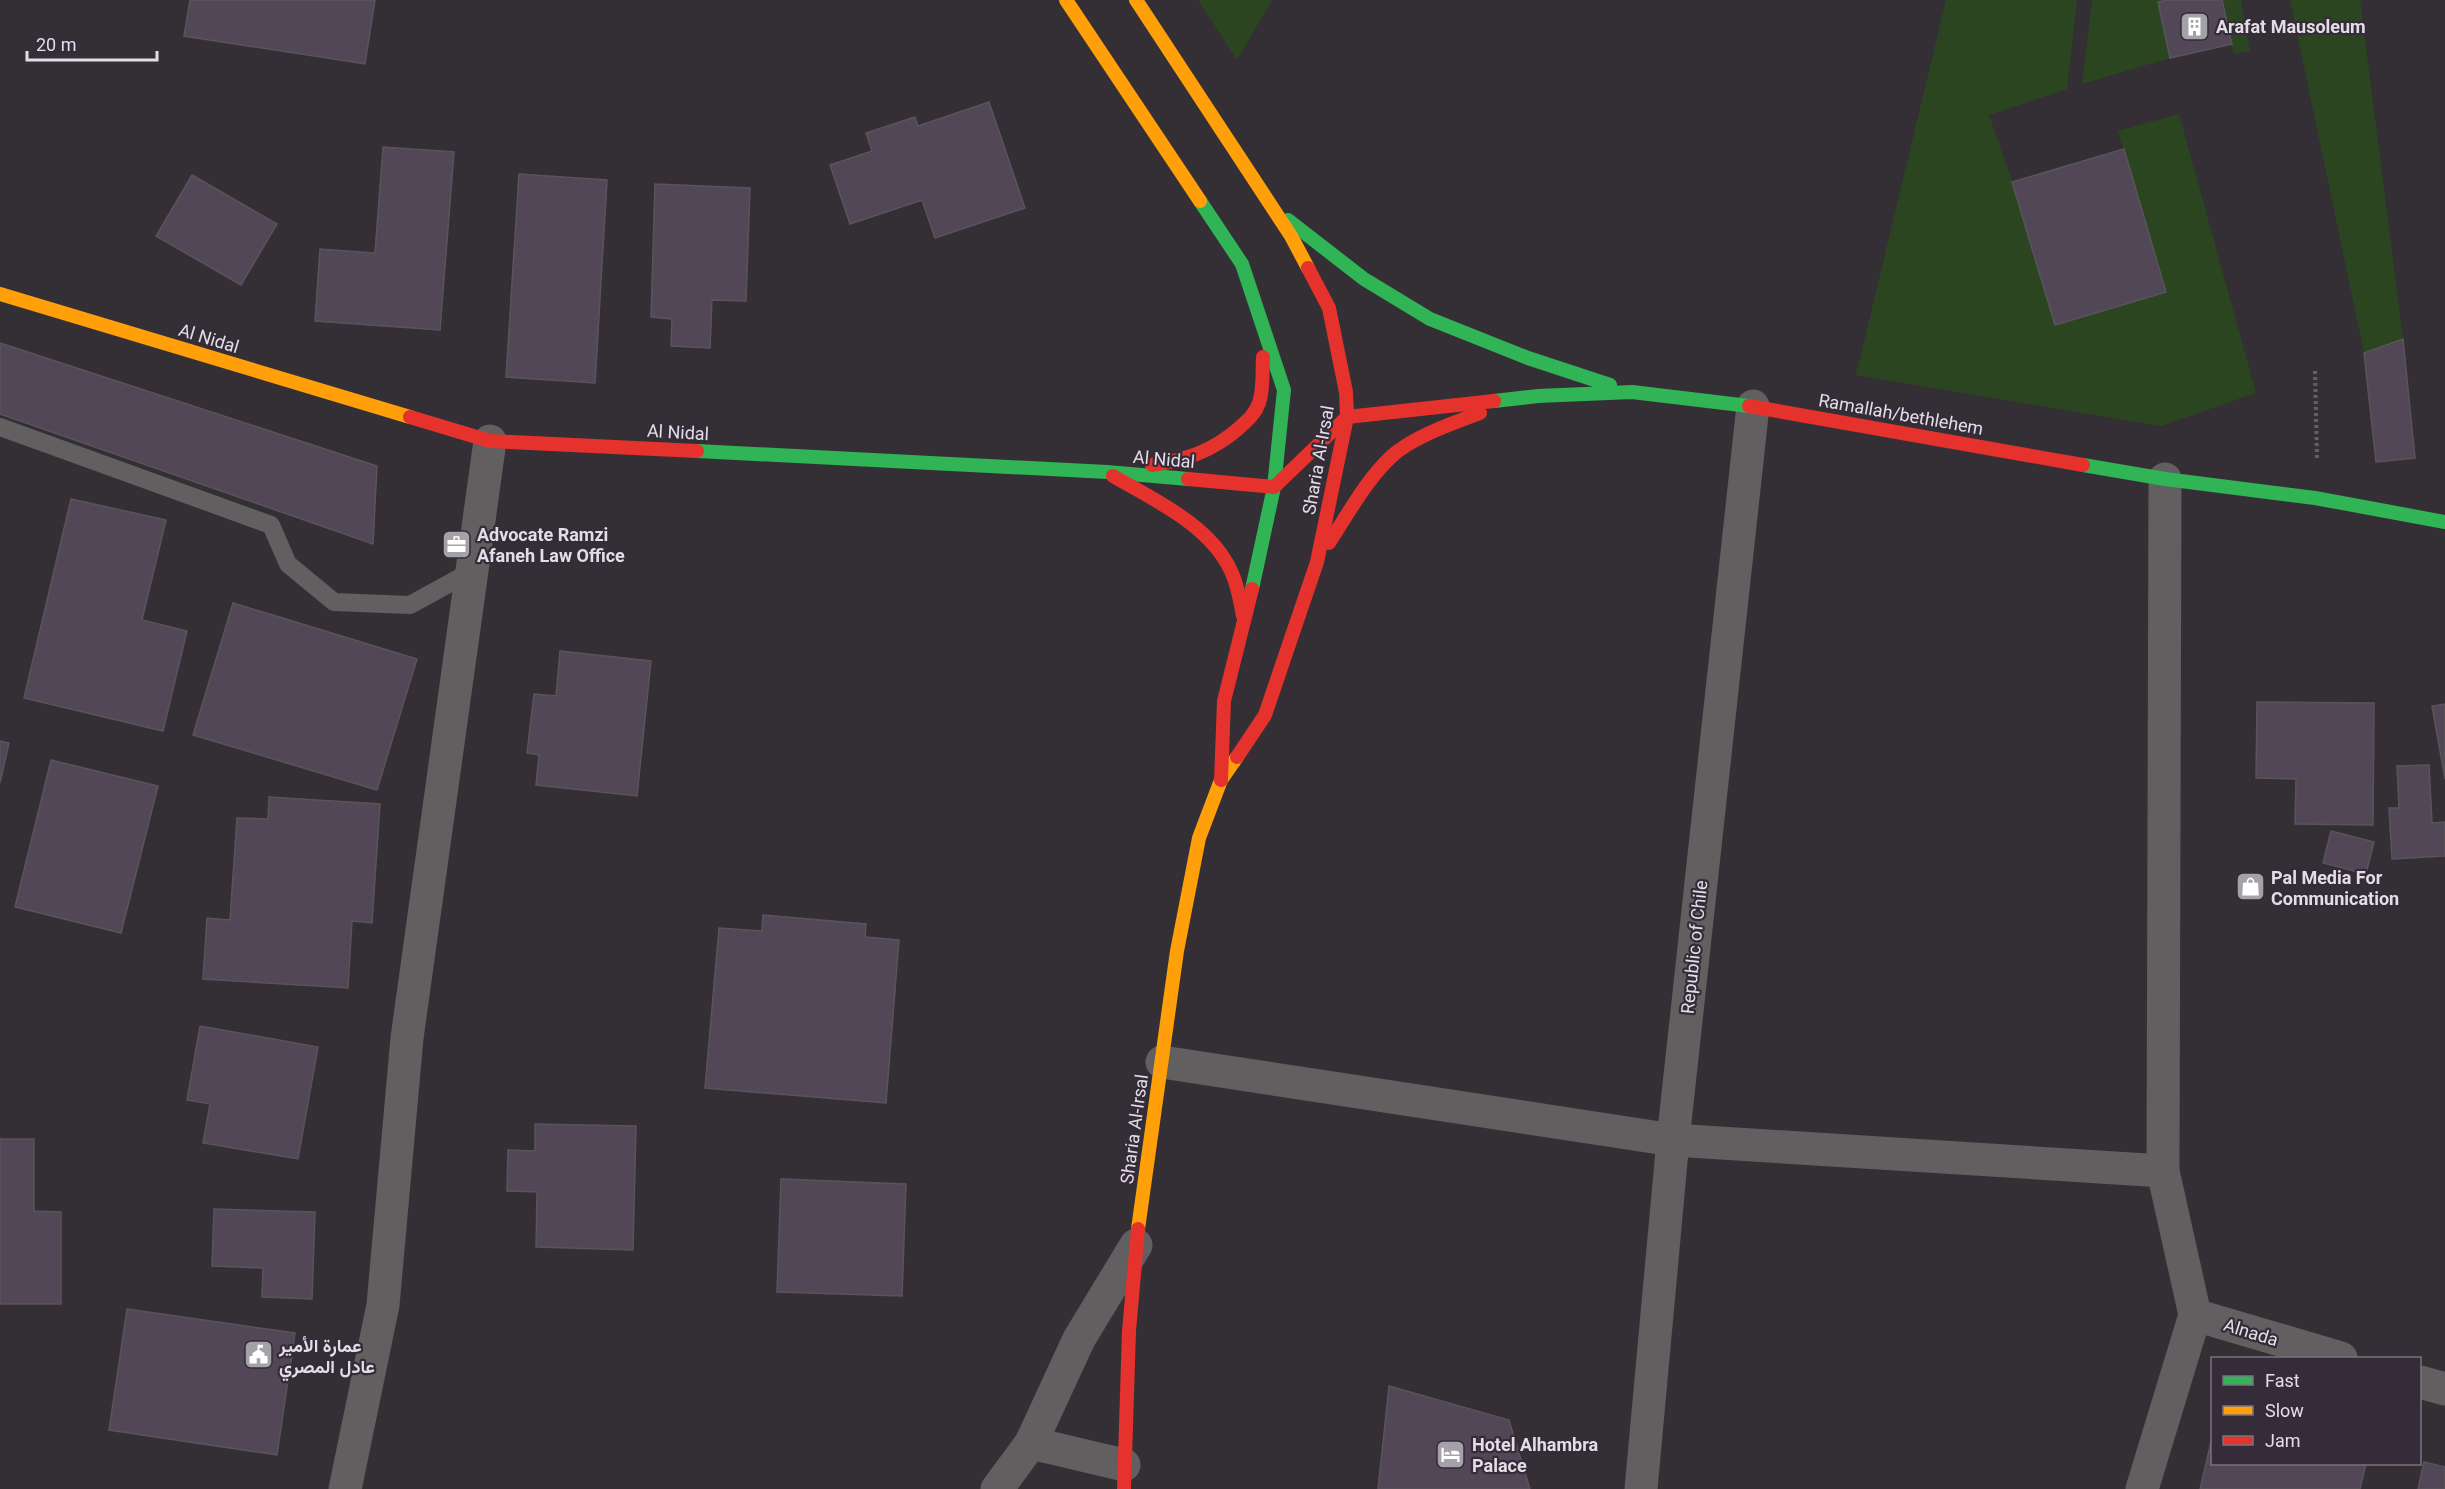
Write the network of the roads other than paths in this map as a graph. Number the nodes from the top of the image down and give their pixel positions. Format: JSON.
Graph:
{"nodes":[{"id":1,"x":1066,"y":0,"type":"edge"},
{"id":2,"x":1136,"y":0,"type":"edge"},
{"id":3,"x":1271,"y":207,"type":"junction"},
{"id":4,"x":0,"y":294,"type":"edge"},
{"id":5,"x":1264,"y":325,"type":"junction"},
{"id":6,"x":1632,"y":392,"type":"junction"},
{"id":7,"x":1538,"y":396,"type":"junction"},
{"id":8,"x":1753,"y":406,"type":"junction"},
{"id":9,"x":1347,"y":417,"type":"junction"},
{"id":10,"x":0,"y":427,"type":"edge"},
{"id":11,"x":490,"y":441,"type":"junction"},
{"id":12,"x":1107,"y":472,"type":"junction"},
{"id":13,"x":2165,"y":478,"type":"junction"},
{"id":14,"x":1274,"y":487,"type":"junction"},
{"id":15,"x":2445,"y":522,"type":"edge"},
{"id":16,"x":1317,"y":562,"type":"junction"},
{"id":17,"x":472,"y":571,"type":"junction"},
{"id":18,"x":1244,"y":620,"type":"junction"},
{"id":19,"x":1221,"y":780,"type":"junction"},
{"id":20,"x":1162,"y":1062,"type":"junction"},
{"id":21,"x":1673,"y":1140,"type":"junction"},
{"id":22,"x":2163,"y":1172,"type":"junction"},
{"id":23,"x":1136,"y":1245,"type":"junction"},
{"id":24,"x":2196,"y":1315,"type":"junction"},
{"id":25,"x":2334,"y":1357,"type":"edge"},
{"id":26,"x":2421,"y":1382,"type":"edge"},
{"id":27,"x":2445,"y":1389,"type":"edge"},
{"id":28,"x":1031,"y":1443,"type":"junction"},
{"id":29,"x":1124,"y":1477,"type":"edge"},
{"id":30,"x":345,"y":1489,"type":"edge"},
{"id":31,"x":997,"y":1489,"type":"edge"},
{"id":32,"x":1641,"y":1489,"type":"edge"},
{"id":33,"x":2142,"y":1489,"type":"edge"}],
"edges":[{"from":1,"to":5,"type":"main road","name":"Sharia Al-Irsal"},
{"from":2,"to":3,"type":"main road","name":"Sharia Al-Irsal"},
{"from":3,"to":6,"type":"main road"},
{"from":3,"to":9,"type":"main road","name":"Sharia Al-Irsal"},
{"from":4,"to":11,"type":"main road","name":"Al Nidal"},
{"from":5,"to":12,"type":"main road"},
{"from":5,"to":14,"type":"main road","name":"Sharia Al-Irsal"},
{"from":6,"to":7,"type":"main road","name":"Ramallah/bethlehem"},
{"from":6,"to":8,"type":"main road","name":"Ramallah/bethlehem"},
{"from":7,"to":9,"type":"main road","name":"Ramallah/bethlehem"},
{"from":7,"to":16,"type":"main road"},
{"from":8,"to":13,"type":"main road","name":"Ramallah/bethlehem"},
{"from":8,"to":21,"type":"street","name":"Republic of Chile"},
{"from":9,"to":14,"type":"main road"},
{"from":9,"to":16,"type":"main road","name":"Sharia Al-Irsal"},
{"from":10,"to":17,"type":"lane"},
{"from":11,"to":12,"type":"main road","name":"Al Nidal"},
{"from":11,"to":17,"type":"street"},
{"from":12,"to":14,"type":"main road","name":"Al Nidal"},
{"from":12,"to":18,"type":"main road"},
{"from":13,"to":15,"type":"main road","name":"Ramallah/bethlehem"},
{"from":13,"to":22,"type":"street"},
{"from":14,"to":18,"type":"main road","name":"Sharia Al-Irsal"},
{"from":16,"to":19,"type":"main road","name":"Sharia Al-Irsal"},
{"from":17,"to":30,"type":"street"},
{"from":18,"to":19,"type":"main road","name":"Sharia Al-Irsal"},
{"from":19,"to":20,"type":"main road","name":"Sharia Al-Irsal"},
{"from":20,"to":21,"type":"street"},
{"from":20,"to":23,"type":"main road","name":"Sharia Al-Irsal"},
{"from":21,"to":22,"type":"street"},
{"from":21,"to":32,"type":"street","name":"Republic of Chile"},
{"from":22,"to":24,"type":"street"},
{"from":23,"to":28,"type":"street"},
{"from":23,"to":29,"type":"main road","name":"Sharia Al-Irsal"},
{"from":24,"to":25,"type":"street","name":"Alnada"},
{"from":24,"to":33,"type":"street"},
{"from":26,"to":27,"type":"street"},
{"from":28,"to":29,"type":"street"},
{"from":28,"to":31,"type":"street"}]}
